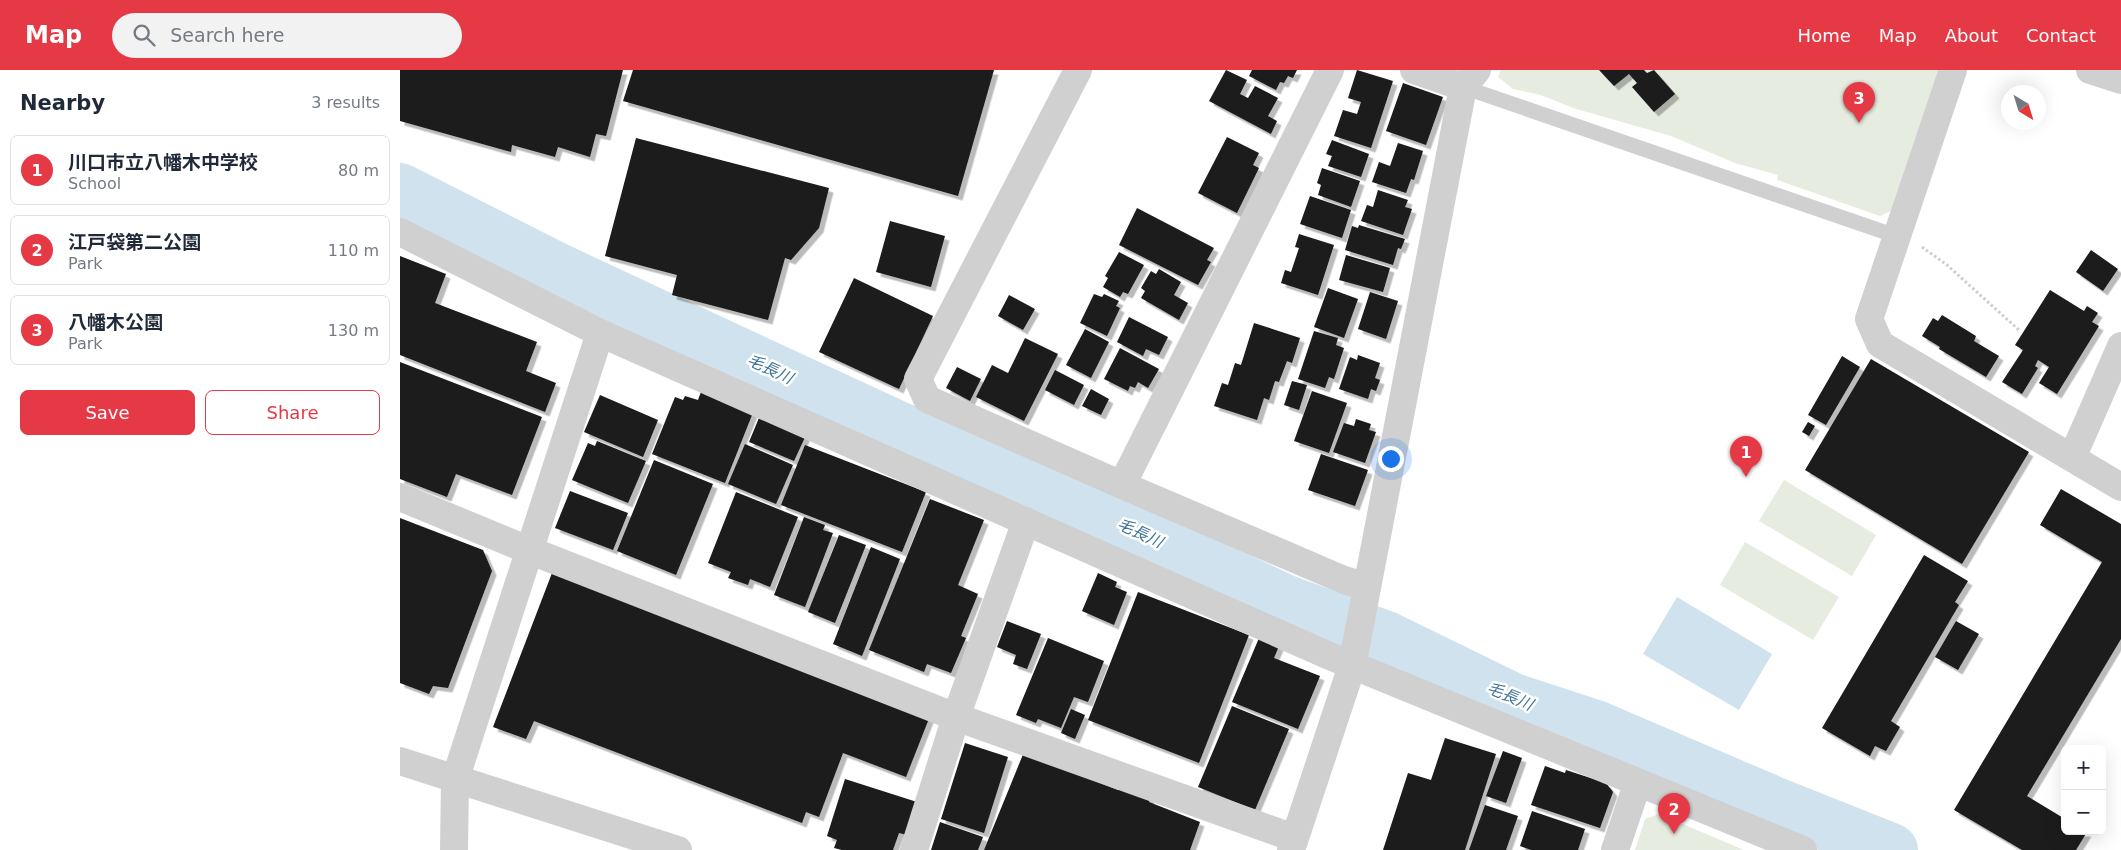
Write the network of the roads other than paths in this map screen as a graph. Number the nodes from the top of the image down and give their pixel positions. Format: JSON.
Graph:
{"nodes":[{"id":1,"x":1078,"y":70,"type":"edge"},
{"id":2,"x":1330,"y":70,"type":"edge"},
{"id":3,"x":1414,"y":70,"type":"edge"},
{"id":4,"x":1952,"y":70,"type":"edge"},
{"id":5,"x":2090,"y":70,"type":"edge"},
{"id":6,"x":1470,"y":79,"type":"edge"},
{"id":7,"x":2121,"y":80,"type":"edge"},
{"id":8,"x":400,"y":232,"type":"edge"},
{"id":9,"x":1896,"y":236,"type":"junction"},
{"id":10,"x":600,"y":333,"type":"junction"},
{"id":11,"x":2121,"y":346,"type":"edge"},
{"id":12,"x":2072,"y":458,"type":"junction"},
{"id":13,"x":1122,"y":485,"type":"junction"},
{"id":14,"x":2121,"y":488,"type":"edge"},
{"id":15,"x":400,"y":497,"type":"edge"},
{"id":16,"x":1026,"y":521,"type":"junction"},
{"id":17,"x":531,"y":551,"type":"junction"},
{"id":18,"x":1367,"y":587,"type":"junction"},
{"id":19,"x":1352,"y":666,"type":"junction"},
{"id":20,"x":956,"y":717,"type":"junction"},
{"id":21,"x":400,"y":761,"type":"edge"},
{"id":22,"x":455,"y":780,"type":"junction"},
{"id":23,"x":1638,"y":782,"type":"junction"},
{"id":24,"x":1292,"y":844,"type":"edge"},
{"id":25,"x":454,"y":850,"type":"edge"},
{"id":26,"x":678,"y":850,"type":"edge"},
{"id":27,"x":914,"y":850,"type":"edge"},
{"id":28,"x":1615,"y":850,"type":"edge"},
{"id":29,"x":1802,"y":850,"type":"edge"}],
"edges":[{"from":1,"to":13,"type":"street"},
{"from":2,"to":13,"type":"street"},
{"from":3,"to":6,"type":"street"},
{"from":4,"to":9,"type":"street"},
{"from":5,"to":7,"type":"street"},
{"from":6,"to":9,"type":"lane"},
{"from":6,"to":18,"type":"street"},
{"from":8,"to":10,"type":"street"},
{"from":9,"to":12,"type":"street"},
{"from":10,"to":16,"type":"street"},
{"from":10,"to":17,"type":"street"},
{"from":11,"to":12,"type":"street"},
{"from":12,"to":14,"type":"street"},
{"from":13,"to":18,"type":"street"},
{"from":15,"to":17,"type":"street"},
{"from":16,"to":19,"type":"street"},
{"from":16,"to":20,"type":"street"},
{"from":17,"to":20,"type":"street"},
{"from":17,"to":22,"type":"street"},
{"from":18,"to":19,"type":"street"},
{"from":19,"to":23,"type":"street"},
{"from":19,"to":24,"type":"street"},
{"from":20,"to":24,"type":"street"},
{"from":20,"to":27,"type":"street"},
{"from":21,"to":22,"type":"street"},
{"from":22,"to":25,"type":"street"},
{"from":22,"to":26,"type":"street"},
{"from":23,"to":28,"type":"street"},
{"from":23,"to":29,"type":"street"}]}
